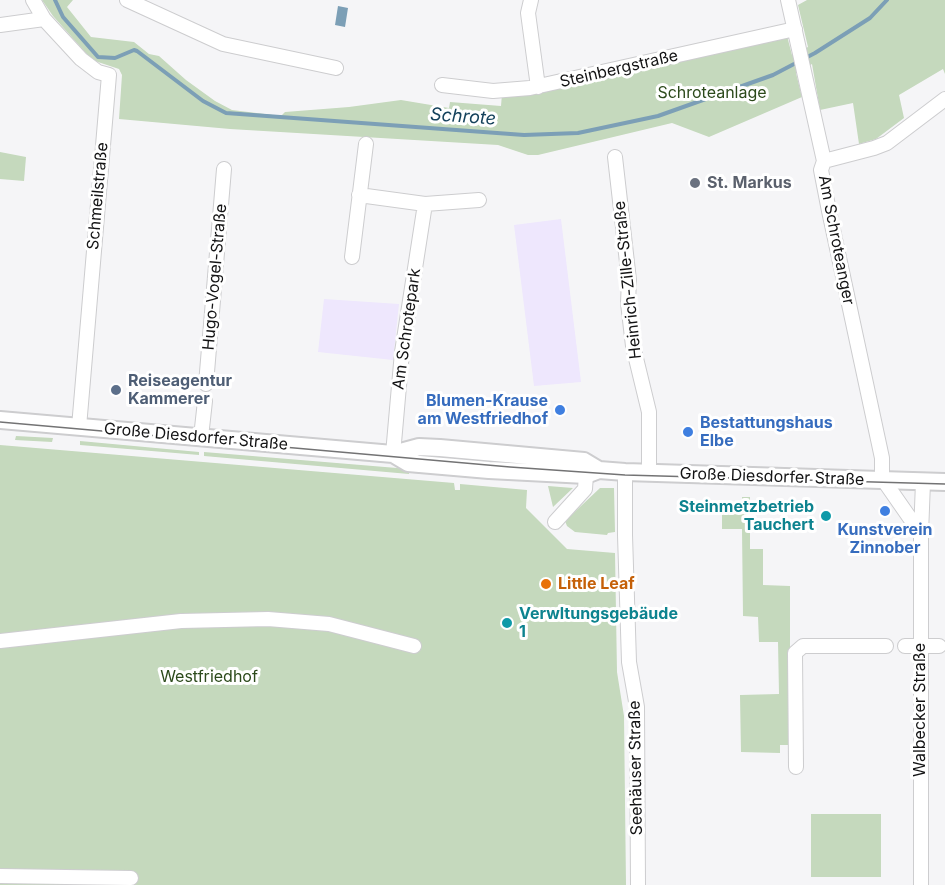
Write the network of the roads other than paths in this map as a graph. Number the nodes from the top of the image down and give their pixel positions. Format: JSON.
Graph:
{"nodes":[{"id":1,"x":33,"y":0,"type":"edge"},
{"id":2,"x":127,"y":0,"type":"edge"},
{"id":3,"x":531,"y":0,"type":"edge"},
{"id":4,"x":788,"y":0,"type":"edge"},
{"id":5,"x":44,"y":19,"type":"junction"},
{"id":6,"x":0,"y":25,"type":"edge"},
{"id":7,"x":795,"y":29,"type":"junction"},
{"id":8,"x":336,"y":68,"type":"dead end"},
{"id":9,"x":442,"y":85,"type":"dead end"},
{"id":10,"x":538,"y":87,"type":"junction"},
{"id":11,"x":942,"y":107,"type":"edge"},
{"id":12,"x":366,"y":144,"type":"dead end"},
{"id":13,"x":615,"y":157,"type":"dead end"},
{"id":14,"x":824,"y":161,"type":"junction"},
{"id":15,"x":224,"y":170,"type":"dead end"},
{"id":16,"x":360,"y":195,"type":"junction"},
{"id":17,"x":479,"y":200,"type":"dead end"},
{"id":18,"x":425,"y":204,"type":"junction"},
{"id":19,"x":352,"y":256,"type":"dead end"},
{"id":20,"x":206,"y":384,"type":"dead end"},
{"id":21,"x":205,"y":401,"type":"dead end"},
{"id":22,"x":0,"y":420,"type":"edge"},
{"id":23,"x":79,"y":427,"type":"junction"},
{"id":24,"x":201,"y":437,"type":"junction"},
{"id":25,"x":393,"y":454,"type":"junction"},
{"id":26,"x":625,"y":472,"type":"junction"},
{"id":27,"x":592,"y":473,"type":"junction"},
{"id":28,"x":649,"y":473,"type":"junction"},
{"id":29,"x":883,"y":481,"type":"junction"},
{"id":30,"x":923,"y":482,"type":"junction"},
{"id":31,"x":945,"y":482,"type":"edge"},
{"id":32,"x":555,"y":522,"type":"dead end"},
{"id":33,"x":921,"y":534,"type":"junction"},
{"id":34,"x":0,"y":641,"type":"edge"},
{"id":35,"x":414,"y":646,"type":"dead end"},
{"id":36,"x":886,"y":646,"type":"dead end"},
{"id":37,"x":905,"y":646,"type":"dead end"},
{"id":38,"x":920,"y":646,"type":"junction"},
{"id":39,"x":939,"y":646,"type":"dead end"},
{"id":40,"x":796,"y":767,"type":"dead end"},
{"id":41,"x":0,"y":876,"type":"edge"},
{"id":42,"x":131,"y":878,"type":"dead end"},
{"id":43,"x":638,"y":885,"type":"edge"},
{"id":44,"x":921,"y":885,"type":"edge"}],
"edges":[{"from":1,"to":5,"type":"street","name":"Schmeilstraße"},
{"from":2,"to":8,"type":"street"},
{"from":3,"to":10,"type":"street"},
{"from":4,"to":7,"type":"street","name":"Am Schroteanger"},
{"from":5,"to":6,"type":"street"},
{"from":5,"to":23,"type":"street","name":"Schmeilstraße"},
{"from":7,"to":10,"type":"street","name":"Steinbergstraße"},
{"from":7,"to":14,"type":"street","name":"Am Schroteanger"},
{"from":9,"to":10,"type":"street","name":"Steinbergstraße"},
{"from":11,"to":14,"type":"street"},
{"from":12,"to":16,"type":"street"},
{"from":13,"to":28,"type":"street","name":"Heinrich-Zille-Straße"},
{"from":14,"to":29,"type":"street","name":"Am Schroteanger"},
{"from":15,"to":20,"type":"street","name":"Hugo-Vogel-Straße"},
{"from":16,"to":18,"type":"street"},
{"from":16,"to":19,"type":"street"},
{"from":17,"to":18,"type":"street"},
{"from":18,"to":25,"type":"street","name":"Am Schrotepark"},
{"from":21,"to":24,"type":"street"},
{"from":22,"to":23,"type":"main road","name":"Große Diesdorfer Straße"},
{"from":23,"to":24,"type":"main road","name":"Große Diesdorfer Straße"},
{"from":24,"to":25,"type":"main road","name":"Große Diesdorfer Straße"},
{"from":25,"to":27,"type":"main road","name":"Große Diesdorfer Straße"},
{"from":26,"to":27,"type":"main road","name":"Große Diesdorfer Straße"},
{"from":26,"to":28,"type":"main road","name":"Große Diesdorfer Straße"},
{"from":26,"to":43,"type":"street","name":"Seehäuser Straße"},
{"from":27,"to":32,"type":"street"},
{"from":28,"to":29,"type":"main road","name":"Große Diesdorfer Straße"},
{"from":29,"to":30,"type":"main road","name":"Große Diesdorfer Straße"},
{"from":29,"to":33,"type":"street"},
{"from":30,"to":31,"type":"main road","name":"Große Diesdorfer Straße"},
{"from":30,"to":33,"type":"street","name":"Walbecker Straße"},
{"from":33,"to":38,"type":"street","name":"Walbecker Straße"},
{"from":34,"to":35,"type":"street"},
{"from":36,"to":40,"type":"street"},
{"from":37,"to":38,"type":"street"},
{"from":38,"to":39,"type":"street"},
{"from":38,"to":44,"type":"street","name":"Walbecker Straße"},
{"from":41,"to":42,"type":"street"}]}
